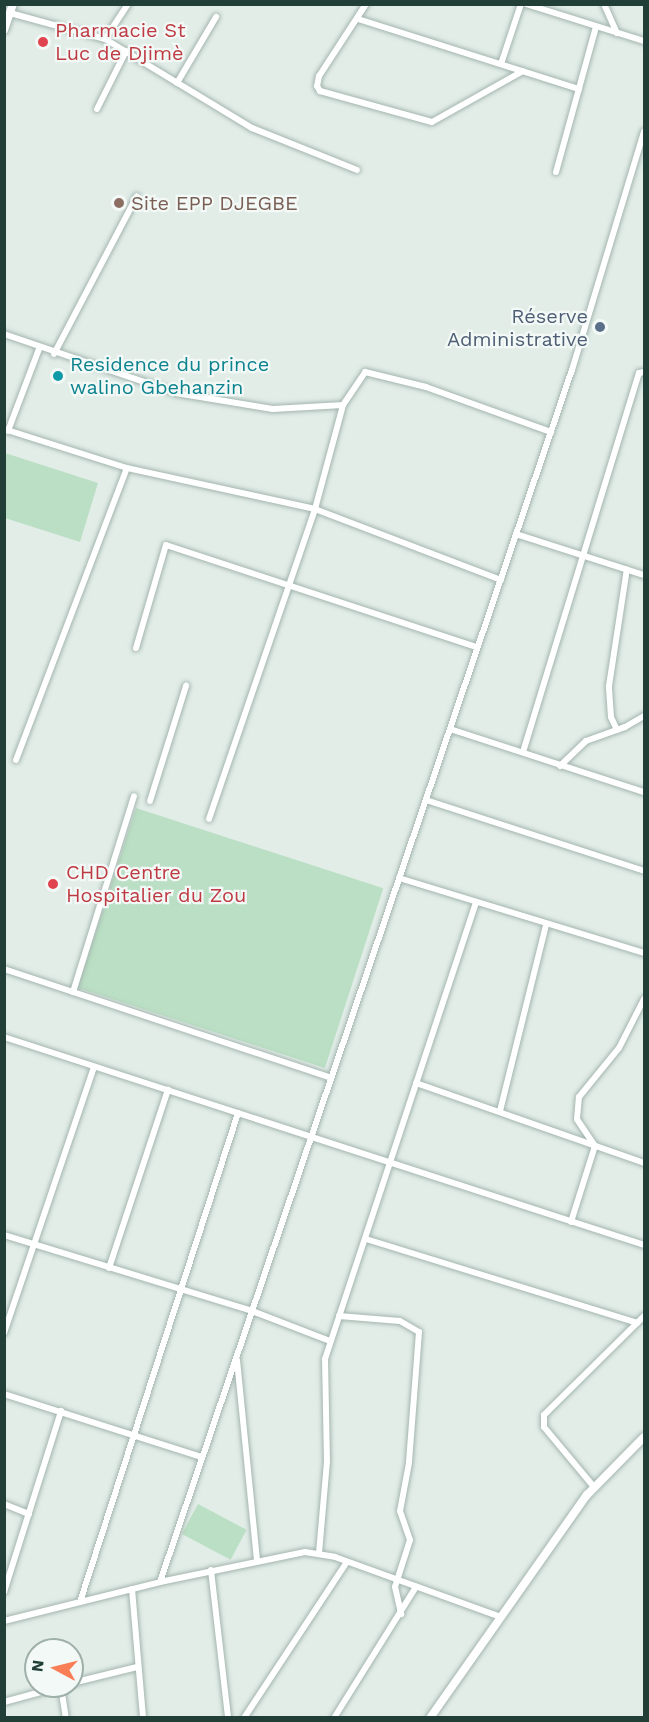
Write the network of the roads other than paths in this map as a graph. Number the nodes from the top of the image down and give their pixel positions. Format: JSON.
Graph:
{"nodes":[{"id":1,"x":128,"y":4,"type":"edge"},
{"id":2,"x":366,"y":4,"type":"edge"},
{"id":3,"x":521,"y":4,"type":"edge"},
{"id":4,"x":526,"y":4,"type":"edge"},
{"id":5,"x":604,"y":4,"type":"edge"},
{"id":6,"x":11,"y":9,"type":"edge"},
{"id":7,"x":216,"y":17,"type":"dead end"},
{"id":8,"x":358,"y":19,"type":"junction"},
{"id":9,"x":596,"y":27,"type":"junction"},
{"id":10,"x":4,"y":30,"type":"edge"},
{"id":11,"x":616,"y":33,"type":"junction"},
{"id":12,"x":105,"y":39,"type":"junction"},
{"id":13,"x":645,"y":41,"type":"edge"},
{"id":14,"x":126,"y":51,"type":"junction"},
{"id":15,"x":501,"y":64,"type":"junction"},
{"id":16,"x":523,"y":71,"type":"junction"},
{"id":17,"x":177,"y":83,"type":"junction"},
{"id":18,"x":579,"y":89,"type":"junction"},
{"id":19,"x":97,"y":109,"type":"dead end"},
{"id":20,"x":645,"y":132,"type":"edge"},
{"id":21,"x":357,"y":170,"type":"dead end"},
{"id":22,"x":556,"y":172,"type":"dead end"},
{"id":23,"x":137,"y":195,"type":"dead end"},
{"id":24,"x":4,"y":334,"type":"edge"},
{"id":25,"x":39,"y":349,"type":"junction"},
{"id":26,"x":54,"y":354,"type":"junction"},
{"id":27,"x":645,"y":372,"type":"edge"},
{"id":28,"x":343,"y":405,"type":"junction"},
{"id":29,"x":6,"y":430,"type":"edge"},
{"id":30,"x":551,"y":432,"type":"junction"},
{"id":31,"x":127,"y":468,"type":"junction"},
{"id":32,"x":315,"y":509,"type":"junction"},
{"id":33,"x":516,"y":534,"type":"junction"},
{"id":34,"x":584,"y":554,"type":"junction"},
{"id":35,"x":627,"y":569,"type":"junction"},
{"id":36,"x":645,"y":575,"type":"edge"},
{"id":37,"x":501,"y":580,"type":"junction"},
{"id":38,"x":288,"y":585,"type":"junction"},
{"id":39,"x":477,"y":647,"type":"junction"},
{"id":40,"x":136,"y":648,"type":"dead end"},
{"id":41,"x":186,"y":686,"type":"dead end"},
{"id":42,"x":645,"y":716,"type":"edge"},
{"id":43,"x":450,"y":729,"type":"junction"},
{"id":44,"x":617,"y":730,"type":"junction"},
{"id":45,"x":523,"y":752,"type":"junction"},
{"id":46,"x":16,"y":760,"type":"dead end"},
{"id":47,"x":560,"y":766,"type":"junction"},
{"id":48,"x":645,"y":792,"type":"edge"},
{"id":49,"x":134,"y":796,"type":"dead end"},
{"id":50,"x":426,"y":800,"type":"junction"},
{"id":51,"x":150,"y":801,"type":"dead end"},
{"id":52,"x":209,"y":819,"type":"dead end"},
{"id":53,"x":645,"y":871,"type":"edge"},
{"id":54,"x":399,"y":878,"type":"junction"},
{"id":55,"x":476,"y":902,"type":"junction"},
{"id":56,"x":546,"y":925,"type":"junction"},
{"id":57,"x":645,"y":953,"type":"edge"},
{"id":58,"x":4,"y":969,"type":"edge"},
{"id":59,"x":73,"y":992,"type":"junction"},
{"id":60,"x":645,"y":999,"type":"edge"},
{"id":61,"x":5,"y":1039,"type":"edge"},
{"id":62,"x":94,"y":1066,"type":"junction"},
{"id":63,"x":331,"y":1078,"type":"junction"},
{"id":64,"x":416,"y":1083,"type":"junction"},
{"id":65,"x":168,"y":1090,"type":"junction"},
{"id":66,"x":500,"y":1112,"type":"junction"},
{"id":67,"x":238,"y":1113,"type":"junction"},
{"id":68,"x":311,"y":1137,"type":"junction"},
{"id":69,"x":595,"y":1146,"type":"junction"},
{"id":70,"x":390,"y":1163,"type":"junction"},
{"id":71,"x":645,"y":1163,"type":"edge"},
{"id":72,"x":571,"y":1222,"type":"junction"},
{"id":73,"x":4,"y":1235,"type":"edge"},
{"id":74,"x":366,"y":1239,"type":"junction"},
{"id":75,"x":34,"y":1245,"type":"junction"},
{"id":76,"x":645,"y":1245,"type":"edge"},
{"id":77,"x":109,"y":1268,"type":"junction"},
{"id":78,"x":180,"y":1289,"type":"junction"},
{"id":79,"x":252,"y":1311,"type":"junction"},
{"id":80,"x":8,"y":1314,"type":"edge"},
{"id":81,"x":339,"y":1316,"type":"junction"},
{"id":82,"x":645,"y":1316,"type":"edge"},
{"id":83,"x":637,"y":1323,"type":"junction"},
{"id":84,"x":4,"y":1333,"type":"edge"},
{"id":85,"x":330,"y":1341,"type":"junction"},
{"id":86,"x":237,"y":1355,"type":"junction"},
{"id":87,"x":4,"y":1394,"type":"edge"},
{"id":88,"x":61,"y":1412,"type":"junction"},
{"id":89,"x":134,"y":1434,"type":"junction"},
{"id":90,"x":645,"y":1437,"type":"edge"},
{"id":91,"x":202,"y":1457,"type":"junction"},
{"id":92,"x":594,"y":1487,"type":"junction"},
{"id":93,"x":4,"y":1504,"type":"edge"},
{"id":94,"x":29,"y":1514,"type":"junction"},
{"id":95,"x":319,"y":1553,"type":"junction"},
{"id":96,"x":257,"y":1560,"type":"junction"},
{"id":97,"x":347,"y":1562,"type":"junction"},
{"id":98,"x":211,"y":1570,"type":"junction"},
{"id":99,"x":396,"y":1579,"type":"junction"},
{"id":100,"x":160,"y":1582,"type":"junction"},
{"id":101,"x":416,"y":1587,"type":"junction"},
{"id":102,"x":132,"y":1589,"type":"junction"},
{"id":103,"x":4,"y":1592,"type":"edge"},
{"id":104,"x":80,"y":1602,"type":"junction"},
{"id":105,"x":401,"y":1614,"type":"junction"},
{"id":106,"x":498,"y":1616,"type":"junction"},
{"id":107,"x":4,"y":1621,"type":"edge"},
{"id":108,"x":137,"y":1667,"type":"junction"},
{"id":109,"x":84,"y":1680,"type":"edge"},
{"id":110,"x":24,"y":1696,"type":"edge"},
{"id":111,"x":64,"y":1698,"type":"edge"},
{"id":112,"x":4,"y":1702,"type":"edge"},
{"id":113,"x":66,"y":1718,"type":"edge"},
{"id":114,"x":143,"y":1718,"type":"edge"},
{"id":115,"x":228,"y":1718,"type":"edge"},
{"id":116,"x":244,"y":1718,"type":"edge"},
{"id":117,"x":334,"y":1718,"type":"edge"},
{"id":118,"x":430,"y":1718,"type":"edge"}],
"edges":[{"from":1,"to":12,"type":"street"},
{"from":2,"to":8,"type":"street"},
{"from":3,"to":15,"type":"street"},
{"from":4,"to":9,"type":"street"},
{"from":5,"to":11,"type":"street"},
{"from":6,"to":10,"type":"street"},
{"from":6,"to":12,"type":"street"},
{"from":7,"to":17,"type":"street"},
{"from":8,"to":15,"type":"street"},
{"from":8,"to":16,"type":"street"},
{"from":9,"to":11,"type":"street"},
{"from":9,"to":18,"type":"street"},
{"from":11,"to":13,"type":"street"},
{"from":12,"to":14,"type":"street"},
{"from":14,"to":17,"type":"street"},
{"from":14,"to":19,"type":"street"},
{"from":15,"to":16,"type":"street"},
{"from":16,"to":18,"type":"street"},
{"from":17,"to":21,"type":"street"},
{"from":18,"to":22,"type":"street"},
{"from":20,"to":30,"type":"street"},
{"from":23,"to":26,"type":"street"},
{"from":24,"to":25,"type":"street"},
{"from":25,"to":26,"type":"street"},
{"from":25,"to":29,"type":"street"},
{"from":26,"to":28,"type":"street"},
{"from":27,"to":34,"type":"street"},
{"from":28,"to":30,"type":"street"},
{"from":28,"to":32,"type":"street"},
{"from":29,"to":31,"type":"street"},
{"from":30,"to":33,"type":"street"},
{"from":31,"to":32,"type":"street"},
{"from":31,"to":46,"type":"street"},
{"from":32,"to":37,"type":"street"},
{"from":32,"to":38,"type":"street"},
{"from":33,"to":34,"type":"street"},
{"from":33,"to":37,"type":"street"},
{"from":34,"to":35,"type":"street"},
{"from":34,"to":45,"type":"street"},
{"from":35,"to":36,"type":"street"},
{"from":35,"to":44,"type":"street"},
{"from":37,"to":39,"type":"street"},
{"from":38,"to":39,"type":"street"},
{"from":38,"to":40,"type":"street"},
{"from":38,"to":52,"type":"street"},
{"from":39,"to":43,"type":"street"},
{"from":41,"to":51,"type":"street"},
{"from":42,"to":44,"type":"street"},
{"from":43,"to":45,"type":"street"},
{"from":43,"to":50,"type":"street"},
{"from":44,"to":47,"type":"street"},
{"from":45,"to":47,"type":"street"},
{"from":47,"to":48,"type":"street"},
{"from":49,"to":59,"type":"street"},
{"from":50,"to":53,"type":"street"},
{"from":50,"to":54,"type":"street"},
{"from":54,"to":55,"type":"street"},
{"from":54,"to":63,"type":"street"},
{"from":55,"to":56,"type":"street"},
{"from":55,"to":64,"type":"street"},
{"from":56,"to":57,"type":"street"},
{"from":56,"to":66,"type":"street"},
{"from":58,"to":59,"type":"street"},
{"from":59,"to":63,"type":"street"},
{"from":60,"to":69,"type":"street"},
{"from":61,"to":62,"type":"street"},
{"from":62,"to":65,"type":"street"},
{"from":62,"to":75,"type":"street"},
{"from":63,"to":68,"type":"street"},
{"from":64,"to":66,"type":"street"},
{"from":64,"to":70,"type":"street"},
{"from":65,"to":67,"type":"street"},
{"from":65,"to":77,"type":"street"},
{"from":66,"to":69,"type":"street"},
{"from":67,"to":68,"type":"street"},
{"from":67,"to":78,"type":"street"},
{"from":68,"to":70,"type":"street"},
{"from":68,"to":79,"type":"street"},
{"from":69,"to":71,"type":"street"},
{"from":69,"to":72,"type":"street"},
{"from":70,"to":72,"type":"street"},
{"from":70,"to":74,"type":"street"},
{"from":72,"to":76,"type":"street"},
{"from":73,"to":75,"type":"street"},
{"from":74,"to":81,"type":"street"},
{"from":74,"to":83,"type":"street"},
{"from":75,"to":77,"type":"street"},
{"from":75,"to":80,"type":"street"},
{"from":77,"to":78,"type":"street"},
{"from":78,"to":79,"type":"street"},
{"from":78,"to":89,"type":"street"},
{"from":79,"to":85,"type":"street"},
{"from":79,"to":86,"type":"street"},
{"from":80,"to":84,"type":"street"},
{"from":81,"to":85,"type":"street"},
{"from":81,"to":99,"type":"street"},
{"from":82,"to":83,"type":"street"},
{"from":83,"to":92,"type":"street"},
{"from":85,"to":95,"type":"street"},
{"from":86,"to":91,"type":"street"},
{"from":86,"to":96,"type":"street"},
{"from":87,"to":88,"type":"street"},
{"from":88,"to":89,"type":"street"},
{"from":88,"to":94,"type":"street"},
{"from":89,"to":91,"type":"street"},
{"from":89,"to":104,"type":"street"},
{"from":90,"to":92,"type":"street"},
{"from":91,"to":100,"type":"street"},
{"from":92,"to":106,"type":"street"},
{"from":93,"to":94,"type":"street"},
{"from":94,"to":103,"type":"street"},
{"from":95,"to":96,"type":"street"},
{"from":95,"to":97,"type":"street"},
{"from":96,"to":98,"type":"street"},
{"from":97,"to":99,"type":"street"},
{"from":97,"to":116,"type":"street"},
{"from":98,"to":100,"type":"street"},
{"from":98,"to":115,"type":"street"},
{"from":99,"to":101,"type":"street"},
{"from":99,"to":105,"type":"street"},
{"from":100,"to":102,"type":"street"},
{"from":101,"to":105,"type":"street"},
{"from":101,"to":106,"type":"street"},
{"from":102,"to":104,"type":"street"},
{"from":102,"to":108,"type":"street"},
{"from":104,"to":107,"type":"street"},
{"from":105,"to":117,"type":"street"},
{"from":106,"to":118,"type":"street"},
{"from":108,"to":109,"type":"street"},
{"from":108,"to":114,"type":"street"},
{"from":110,"to":112,"type":"street"},
{"from":111,"to":113,"type":"street"}]}
